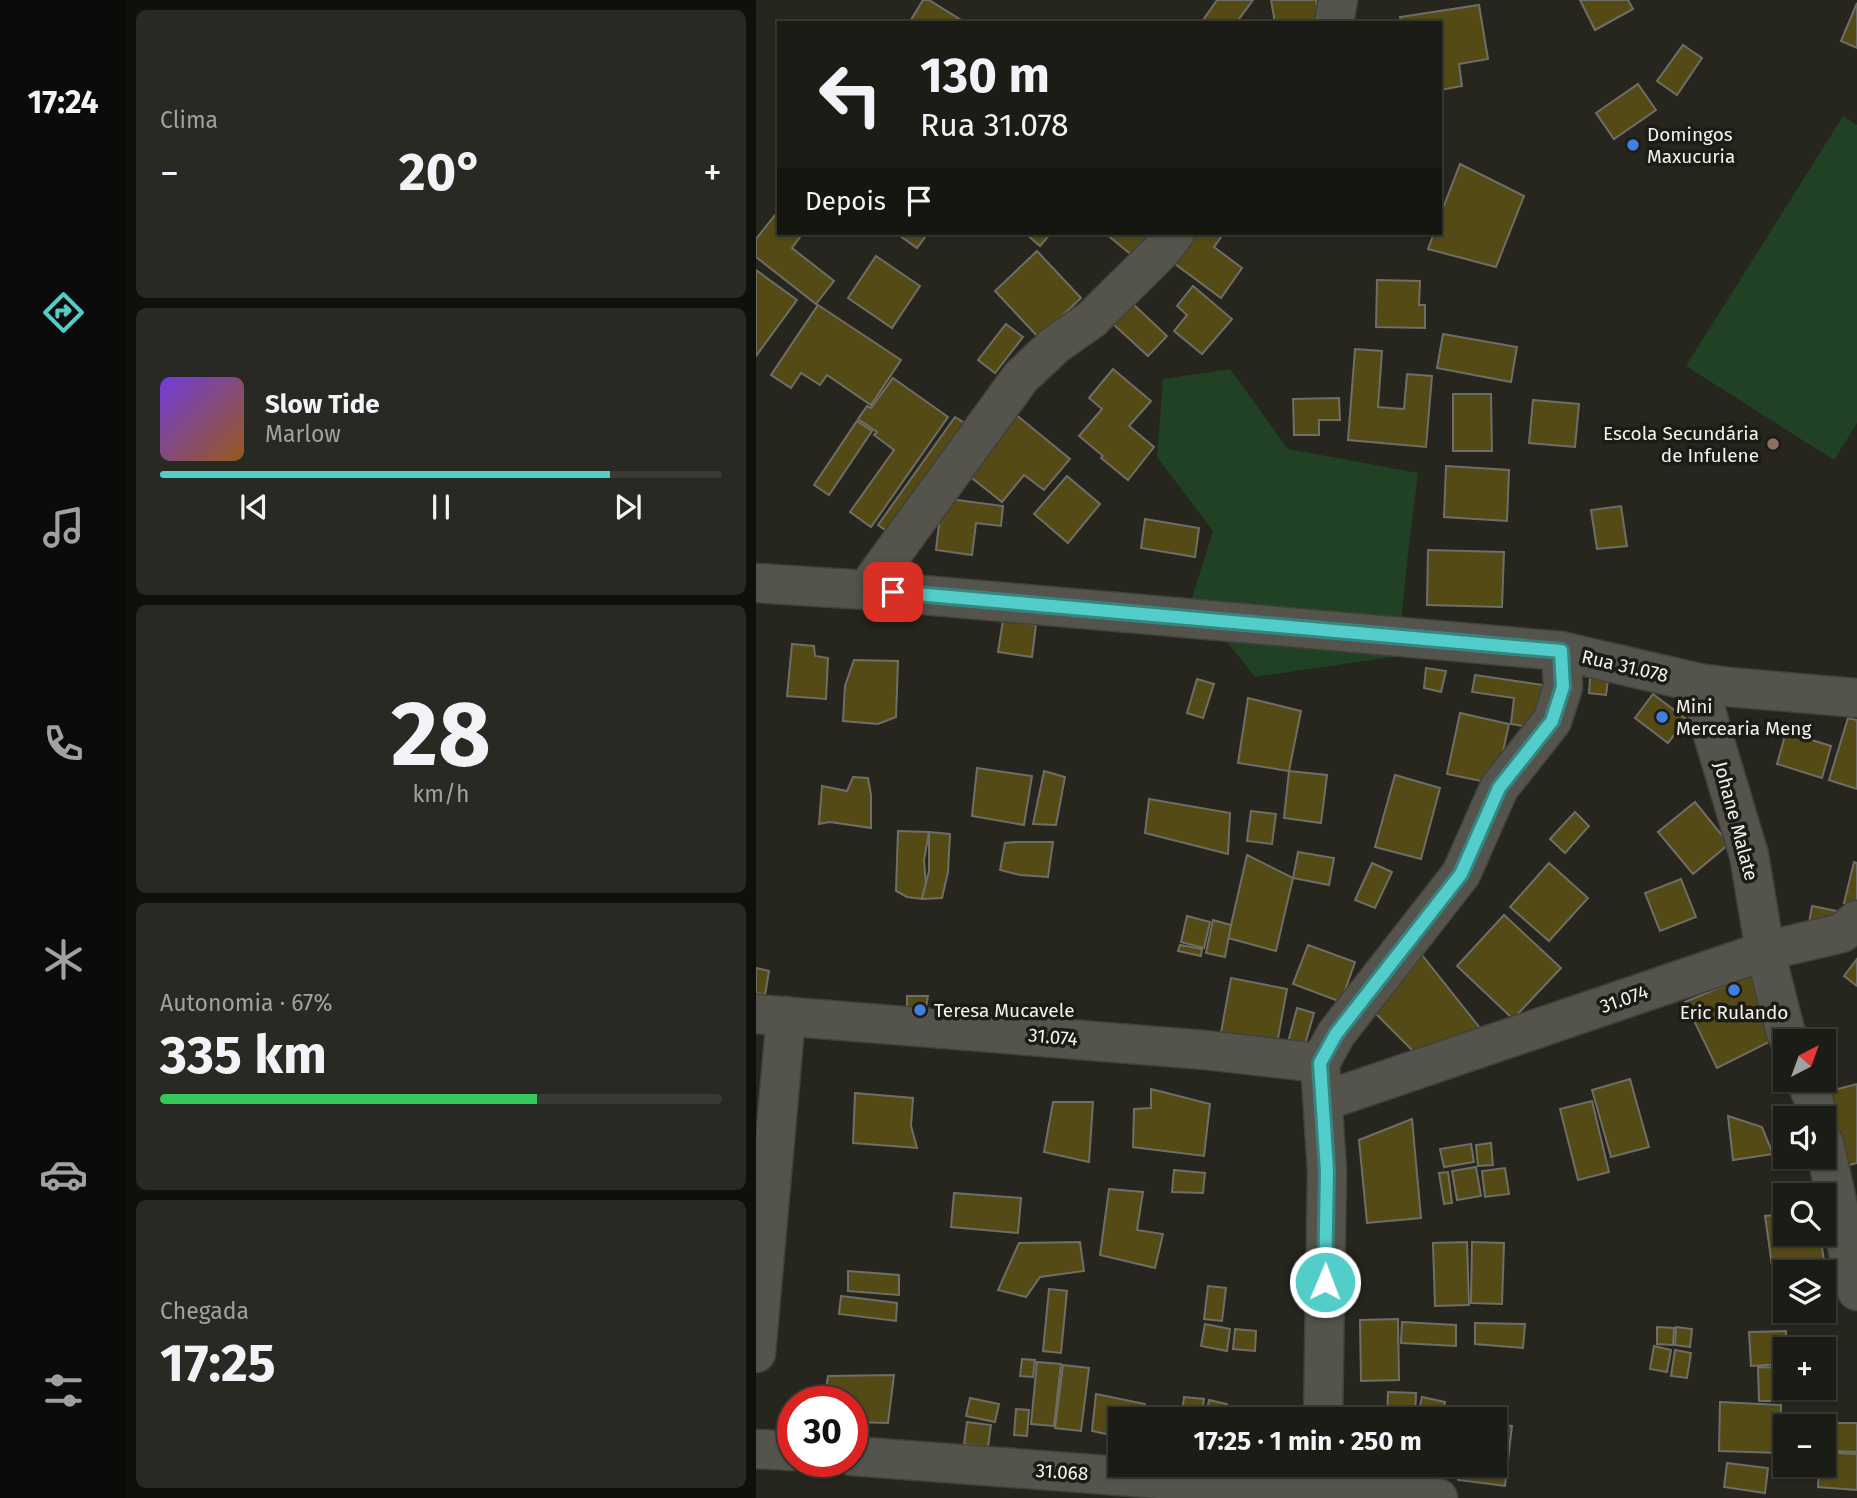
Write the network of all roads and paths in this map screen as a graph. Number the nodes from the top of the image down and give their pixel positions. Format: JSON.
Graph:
{"nodes":[{"id":1,"x":1338,"y":0,"type":"edge"},
{"id":2,"x":1334,"y":21,"type":"edge"},
{"id":3,"x":1173,"y":235,"type":"edge"},
{"id":4,"x":756,"y":583,"type":"edge"},
{"id":5,"x":866,"y":590,"type":"junction"},
{"id":6,"x":1561,"y":651,"type":"junction"},
{"id":7,"x":1699,"y":682,"type":"junction"},
{"id":8,"x":1857,"y":698,"type":"edge"},
{"id":9,"x":1857,"y":920,"type":"edge"},
{"id":10,"x":1765,"y":951,"type":"junction"},
{"id":11,"x":771,"y":1015,"type":"edge"},
{"id":12,"x":1785,"y":1029,"type":"edge"},
{"id":13,"x":1320,"y":1063,"type":"junction"},
{"id":14,"x":1324,"y":1101,"type":"junction"},
{"id":15,"x":1830,"y":1169,"type":"edge"},
{"id":16,"x":1857,"y":1291,"type":"edge"},
{"id":17,"x":756,"y":1353,"type":"edge"},
{"id":18,"x":1323,"y":1407,"type":"edge"},
{"id":19,"x":756,"y":1449,"type":"edge"},
{"id":20,"x":777,"y":1450,"type":"edge"},
{"id":21,"x":868,"y":1457,"type":"edge"},
{"id":22,"x":1322,"y":1478,"type":"edge"},
{"id":23,"x":1438,"y":1498,"type":"edge"}],
"edges":[{"from":1,"to":2,"type":"street"},
{"from":3,"to":5,"type":"street"},
{"from":4,"to":5,"type":"street","name":"Rua 31.078"},
{"from":5,"to":6,"type":"street","name":"Rua 31.078"},
{"from":6,"to":7,"type":"street","name":"Rua 31.078"},
{"from":6,"to":13,"type":"street"},
{"from":7,"to":8,"type":"street","name":"Rua 31.078"},
{"from":7,"to":10,"type":"street","name":"Johane Malate"},
{"from":9,"to":10,"type":"street","name":"31.074"},
{"from":10,"to":12,"type":"street","name":"Johane Malate"},
{"from":10,"to":14,"type":"street","name":"31.074"},
{"from":11,"to":13,"type":"street","name":"31.074"},
{"from":11,"to":17,"type":"street","name":"31.074"},
{"from":13,"to":14,"type":"street"},
{"from":14,"to":18,"type":"street"},
{"from":15,"to":16,"type":"street"},
{"from":19,"to":20,"type":"street"},
{"from":21,"to":22,"type":"street","name":"31.068"},
{"from":22,"to":23,"type":"street","name":"31.068"}]}
